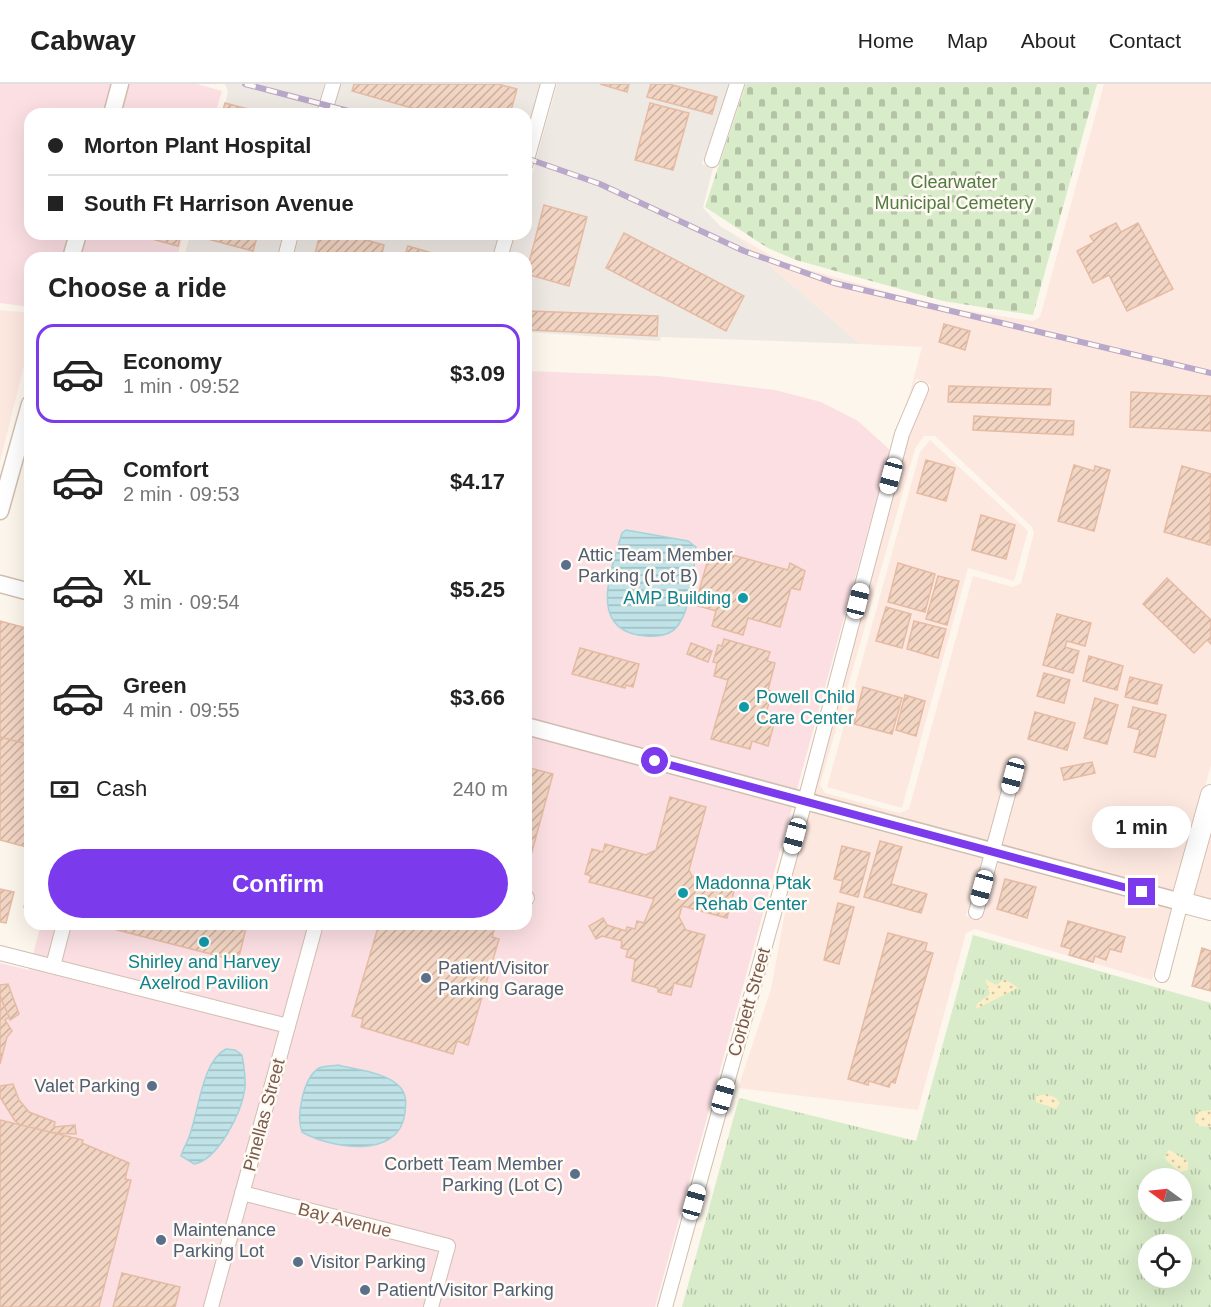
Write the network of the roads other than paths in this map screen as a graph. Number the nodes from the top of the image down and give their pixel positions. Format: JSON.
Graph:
{"nodes":[{"id":1,"x":120,"y":84,"type":"edge"},
{"id":2,"x":333,"y":84,"type":"edge"},
{"id":3,"x":548,"y":84,"type":"edge"},
{"id":4,"x":737,"y":84,"type":"edge"},
{"id":5,"x":113,"y":108,"type":"edge"},
{"id":6,"x":326,"y":108,"type":"edge"},
{"id":7,"x":532,"y":141,"type":"edge"},
{"id":8,"x":712,"y":160,"type":"dead end"},
{"id":9,"x":921,"y":389,"type":"dead end"},
{"id":10,"x":24,"y":425,"type":"edge"},
{"id":11,"x":0,"y":511,"type":"edge"},
{"id":12,"x":0,"y":584,"type":"edge"},
{"id":13,"x":24,"y":590,"type":"edge"},
{"id":14,"x":532,"y":728,"type":"edge"},
{"id":15,"x":1013,"y":776,"type":"dead end"},
{"id":16,"x":1211,"y":795,"type":"edge"},
{"id":17,"x":805,"y":801,"type":"junction"},
{"id":18,"x":993,"y":852,"type":"junction"},
{"id":19,"x":1181,"y":902,"type":"junction"},
{"id":20,"x":1211,"y":910,"type":"edge"},
{"id":21,"x":976,"y":912,"type":"dead end"},
{"id":22,"x":62,"y":930,"type":"edge"},
{"id":23,"x":314,"y":930,"type":"edge"},
{"id":24,"x":0,"y":953,"type":"edge"},
{"id":25,"x":53,"y":966,"type":"junction"},
{"id":26,"x":1162,"y":975,"type":"dead end"},
{"id":27,"x":288,"y":1026,"type":"junction"},
{"id":28,"x":242,"y":1193,"type":"junction"},
{"id":29,"x":211,"y":1307,"type":"edge"},
{"id":30,"x":431,"y":1307,"type":"edge"},
{"id":31,"x":664,"y":1307,"type":"edge"}],
"edges":[{"from":1,"to":5,"type":"street"},
{"from":2,"to":6,"type":"street"},
{"from":3,"to":7,"type":"street"},
{"from":4,"to":8,"type":"street"},
{"from":9,"to":17,"type":"street","name":"Corbett Street"},
{"from":10,"to":11,"type":"street"},
{"from":12,"to":13,"type":"street"},
{"from":14,"to":17,"type":"street"},
{"from":15,"to":18,"type":"street"},
{"from":16,"to":19,"type":"main road"},
{"from":17,"to":18,"type":"street"},
{"from":17,"to":31,"type":"street","name":"Corbett Street"},
{"from":18,"to":19,"type":"street"},
{"from":18,"to":21,"type":"street"},
{"from":19,"to":20,"type":"main road"},
{"from":19,"to":26,"type":"street"},
{"from":22,"to":25,"type":"street"},
{"from":23,"to":27,"type":"street","name":"Pinellas Street"},
{"from":24,"to":25,"type":"street"},
{"from":25,"to":27,"type":"street"},
{"from":27,"to":28,"type":"street","name":"Pinellas Street"},
{"from":28,"to":29,"type":"street","name":"Pinellas Street"},
{"from":28,"to":30,"type":"street","name":"Bay Avenue"}]}
